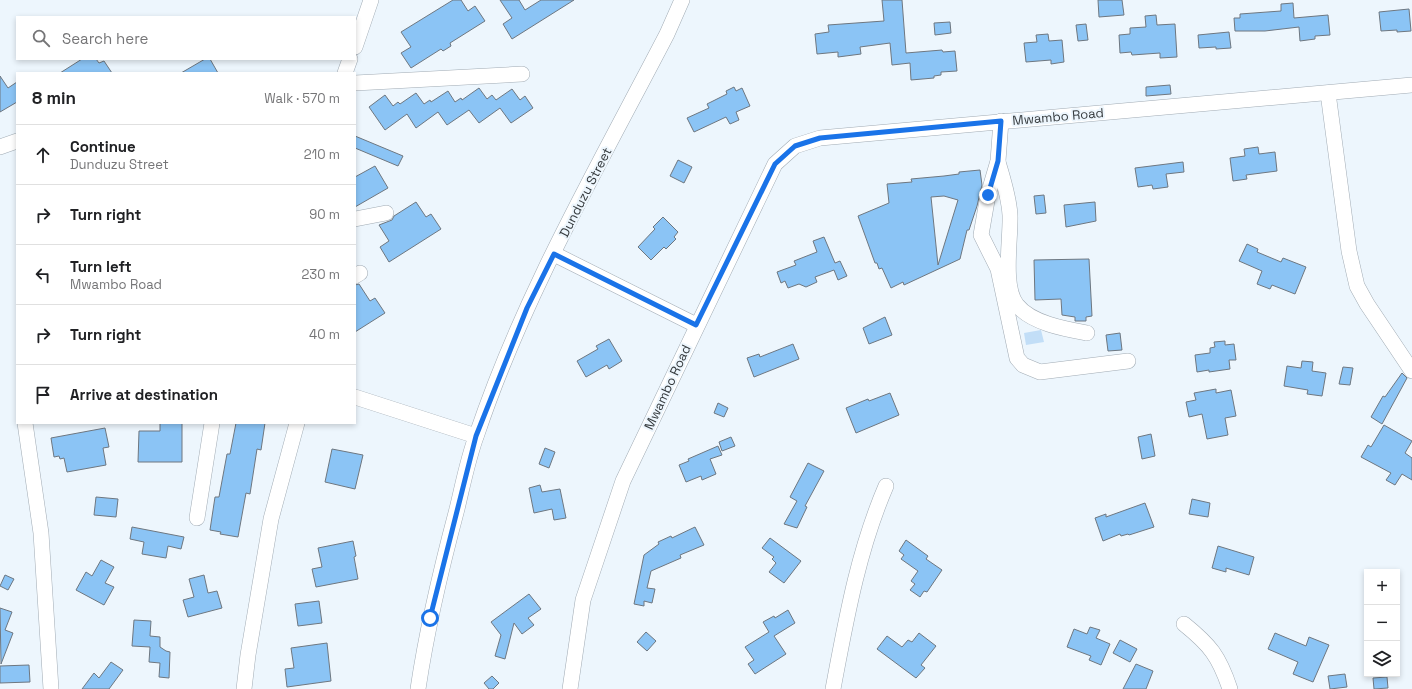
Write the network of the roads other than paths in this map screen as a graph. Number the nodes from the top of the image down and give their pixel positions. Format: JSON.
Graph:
{"nodes":[{"id":1,"x":371,"y":0,"type":"edge"},
{"id":2,"x":682,"y":0,"type":"edge"},
{"id":3,"x":356,"y":44,"type":"edge"},
{"id":4,"x":350,"y":60,"type":"edge"},
{"id":5,"x":344,"y":72,"type":"edge"},
{"id":6,"x":522,"y":74,"type":"dead end"},
{"id":7,"x":356,"y":83,"type":"edge"},
{"id":8,"x":1412,"y":85,"type":"edge"},
{"id":9,"x":1328,"y":93,"type":"junction"},
{"id":10,"x":1001,"y":121,"type":"junction"},
{"id":11,"x":16,"y":141,"type":"edge"},
{"id":12,"x":0,"y":147,"type":"edge"},
{"id":13,"x":998,"y":161,"type":"junction"},
{"id":14,"x":386,"y":213,"type":"dead end"},
{"id":15,"x":356,"y":219,"type":"edge"},
{"id":16,"x":554,"y":254,"type":"junction"},
{"id":17,"x":696,"y":325,"type":"junction"},
{"id":18,"x":1086,"y":333,"type":"dead end"},
{"id":19,"x":1128,"y":361,"type":"dead end"},
{"id":20,"x":1412,"y":371,"type":"edge"},
{"id":21,"x":356,"y":397,"type":"edge"},
{"id":22,"x":25,"y":424,"type":"edge"},
{"id":23,"x":212,"y":424,"type":"edge"},
{"id":24,"x":297,"y":424,"type":"edge"},
{"id":25,"x":476,"y":436,"type":"junction"},
{"id":26,"x":886,"y":486,"type":"dead end"},
{"id":27,"x":197,"y":518,"type":"dead end"},
{"id":28,"x":1184,"y":624,"type":"dead end"},
{"id":29,"x":51,"y":689,"type":"edge"},
{"id":30,"x":244,"y":689,"type":"edge"},
{"id":31,"x":418,"y":689,"type":"edge"},
{"id":32,"x":570,"y":689,"type":"edge"},
{"id":33,"x":833,"y":689,"type":"edge"},
{"id":34,"x":1230,"y":689,"type":"edge"}],
"edges":[{"from":1,"to":3,"type":"street"},
{"from":2,"to":16,"type":"street","name":"Dunduzu Street"},
{"from":4,"to":5,"type":"street"},
{"from":6,"to":7,"type":"street"},
{"from":8,"to":9,"type":"street","name":"Mwambo Road"},
{"from":9,"to":10,"type":"street","name":"Mwambo Road"},
{"from":9,"to":20,"type":"street"},
{"from":10,"to":13,"type":"street"},
{"from":10,"to":17,"type":"street","name":"Mwambo Road"},
{"from":11,"to":12,"type":"street"},
{"from":13,"to":18,"type":"street"},
{"from":13,"to":19,"type":"street"},
{"from":14,"to":15,"type":"street"},
{"from":16,"to":17,"type":"street"},
{"from":16,"to":25,"type":"street","name":"Dunduzu Street"},
{"from":17,"to":32,"type":"street","name":"Mwambo Road"},
{"from":21,"to":25,"type":"street"},
{"from":22,"to":29,"type":"street"},
{"from":23,"to":27,"type":"street"},
{"from":24,"to":30,"type":"street"},
{"from":25,"to":31,"type":"street","name":"Dunduzu Street"},
{"from":26,"to":33,"type":"street"},
{"from":28,"to":34,"type":"street"}]}
